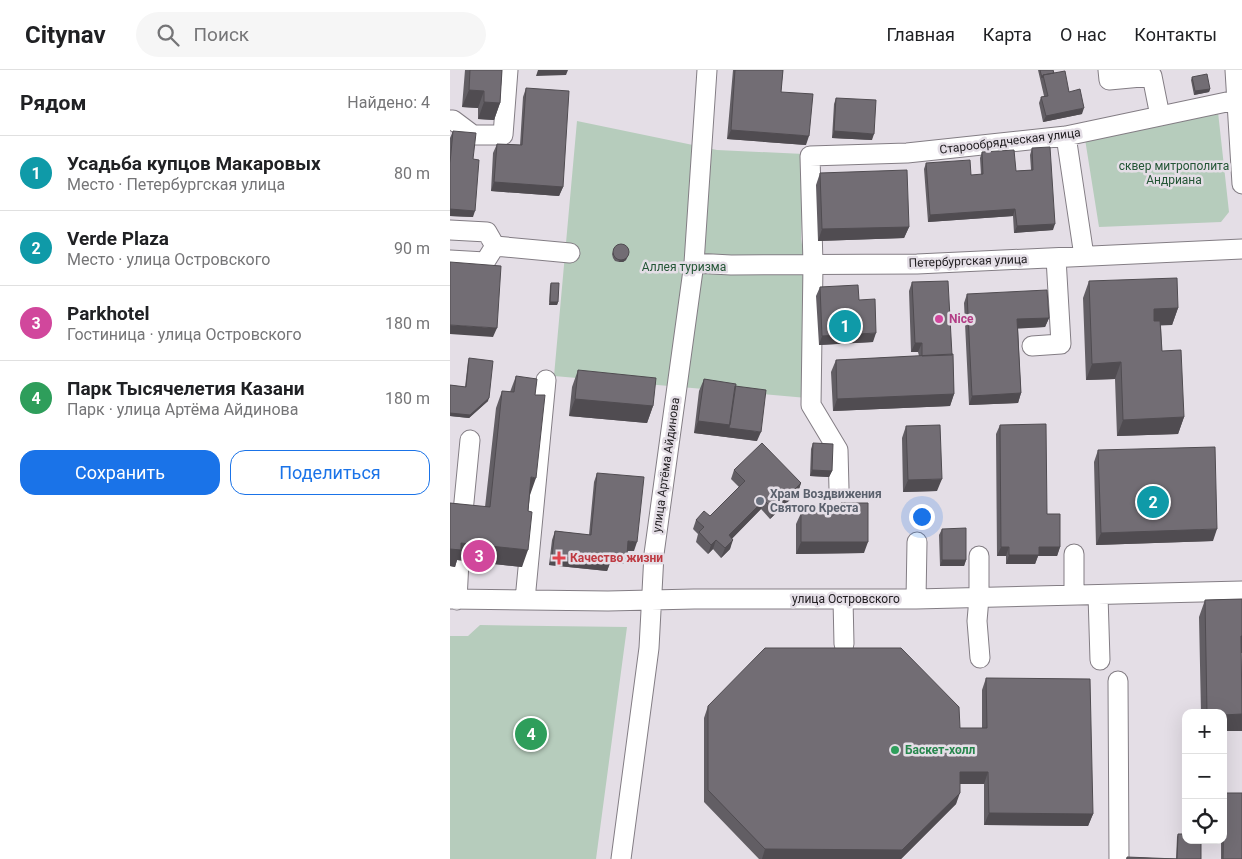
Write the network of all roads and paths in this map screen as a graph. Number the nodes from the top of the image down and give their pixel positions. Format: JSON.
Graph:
{"nodes":[{"id":1,"x":508,"y":70,"type":"edge"},
{"id":2,"x":707,"y":70,"type":"edge"},
{"id":3,"x":1108,"y":70,"type":"edge"},
{"id":4,"x":1235,"y":70,"type":"edge"},
{"id":5,"x":1236,"y":100,"type":"junction"},
{"id":6,"x":1160,"y":116,"type":"junction"},
{"id":7,"x":450,"y":120,"type":"edge"},
{"id":8,"x":1066,"y":136,"type":"junction"},
{"id":9,"x":1242,"y":184,"type":"edge"},
{"id":10,"x":450,"y":230,"type":"edge"},
{"id":11,"x":495,"y":246,"type":"junction"},
{"id":12,"x":1242,"y":249,"type":"edge"},
{"id":13,"x":570,"y":253,"type":"dead end"},
{"id":14,"x":1084,"y":256,"type":"junction"},
{"id":15,"x":1056,"y":258,"type":"junction"},
{"id":16,"x":450,"y":260,"type":"edge"},
{"id":17,"x":694,"y":263,"type":"junction"},
{"id":18,"x":813,"y":264,"type":"junction"},
{"id":19,"x":1032,"y":346,"type":"dead end"},
{"id":20,"x":546,"y":380,"type":"dead end"},
{"id":21,"x":470,"y":440,"type":"dead end"},
{"id":22,"x":839,"y":489,"type":"dead end"},
{"id":23,"x":458,"y":515,"type":"edge"},
{"id":24,"x":917,"y":542,"type":"dead end"},
{"id":25,"x":1074,"y":554,"type":"dead end"},
{"id":26,"x":979,"y":556,"type":"dead end"},
{"id":27,"x":459,"y":561,"type":"edge"},
{"id":28,"x":1242,"y":591,"type":"edge"},
{"id":29,"x":1074,"y":595,"type":"junction"},
{"id":30,"x":1098,"y":595,"type":"junction"},
{"id":31,"x":979,"y":598,"type":"junction"},
{"id":32,"x":453,"y":599,"type":"edge"},
{"id":33,"x":843,"y":599,"type":"junction"},
{"id":34,"x":916,"y":599,"type":"junction"},
{"id":35,"x":525,"y":600,"type":"junction"},
{"id":36,"x":651,"y":601,"type":"junction"},
{"id":37,"x":844,"y":644,"type":"dead end"},
{"id":38,"x":980,"y":658,"type":"dead end"},
{"id":39,"x":1100,"y":660,"type":"dead end"},
{"id":40,"x":1118,"y":681,"type":"dead end"},
{"id":41,"x":620,"y":859,"type":"edge"},
{"id":42,"x":1119,"y":859,"type":"edge"}],
"edges":[{"from":1,"to":7,"type":"street"},
{"from":2,"to":17,"type":"street","name":"улица Артёма Айдинова"},
{"from":3,"to":6,"type":"street"},
{"from":4,"to":5,"type":"street"},
{"from":5,"to":6,"type":"street","name":"Старообрядческая улица"},
{"from":5,"to":9,"type":"street"},
{"from":6,"to":8,"type":"street","name":"Старообрядческая улица"},
{"from":8,"to":14,"type":"street"},
{"from":8,"to":18,"type":"street","name":"Старообрядческая улица"},
{"from":10,"to":11,"type":"street"},
{"from":11,"to":13,"type":"street"},
{"from":11,"to":16,"type":"street"},
{"from":12,"to":14,"type":"street","name":"Петербургская улица"},
{"from":14,"to":15,"type":"street","name":"Петербургская улица"},
{"from":15,"to":18,"type":"street","name":"Петербургская улица"},
{"from":15,"to":19,"type":"street"},
{"from":17,"to":18,"type":"street","name":"Петербургская улица"},
{"from":17,"to":36,"type":"street","name":"улица Артёма Айдинова"},
{"from":18,"to":22,"type":"street"},
{"from":20,"to":35,"type":"street"},
{"from":21,"to":23,"type":"street"},
{"from":24,"to":34,"type":"street"},
{"from":25,"to":29,"type":"street"},
{"from":26,"to":31,"type":"street"},
{"from":27,"to":32,"type":"street"},
{"from":28,"to":30,"type":"street","name":"улица Островского"},
{"from":29,"to":30,"type":"street","name":"улица Островского"},
{"from":29,"to":31,"type":"street","name":"улица Островского"},
{"from":30,"to":39,"type":"street"},
{"from":31,"to":34,"type":"street","name":"улица Островского"},
{"from":31,"to":38,"type":"street"},
{"from":32,"to":35,"type":"street","name":"улица Островского"},
{"from":33,"to":34,"type":"street","name":"улица Островского"},
{"from":33,"to":36,"type":"street","name":"улица Островского"},
{"from":33,"to":37,"type":"street"},
{"from":35,"to":36,"type":"street","name":"улица Островского"},
{"from":36,"to":41,"type":"street","name":"улица Артёма Айдинова"},
{"from":40,"to":42,"type":"street"}]}
